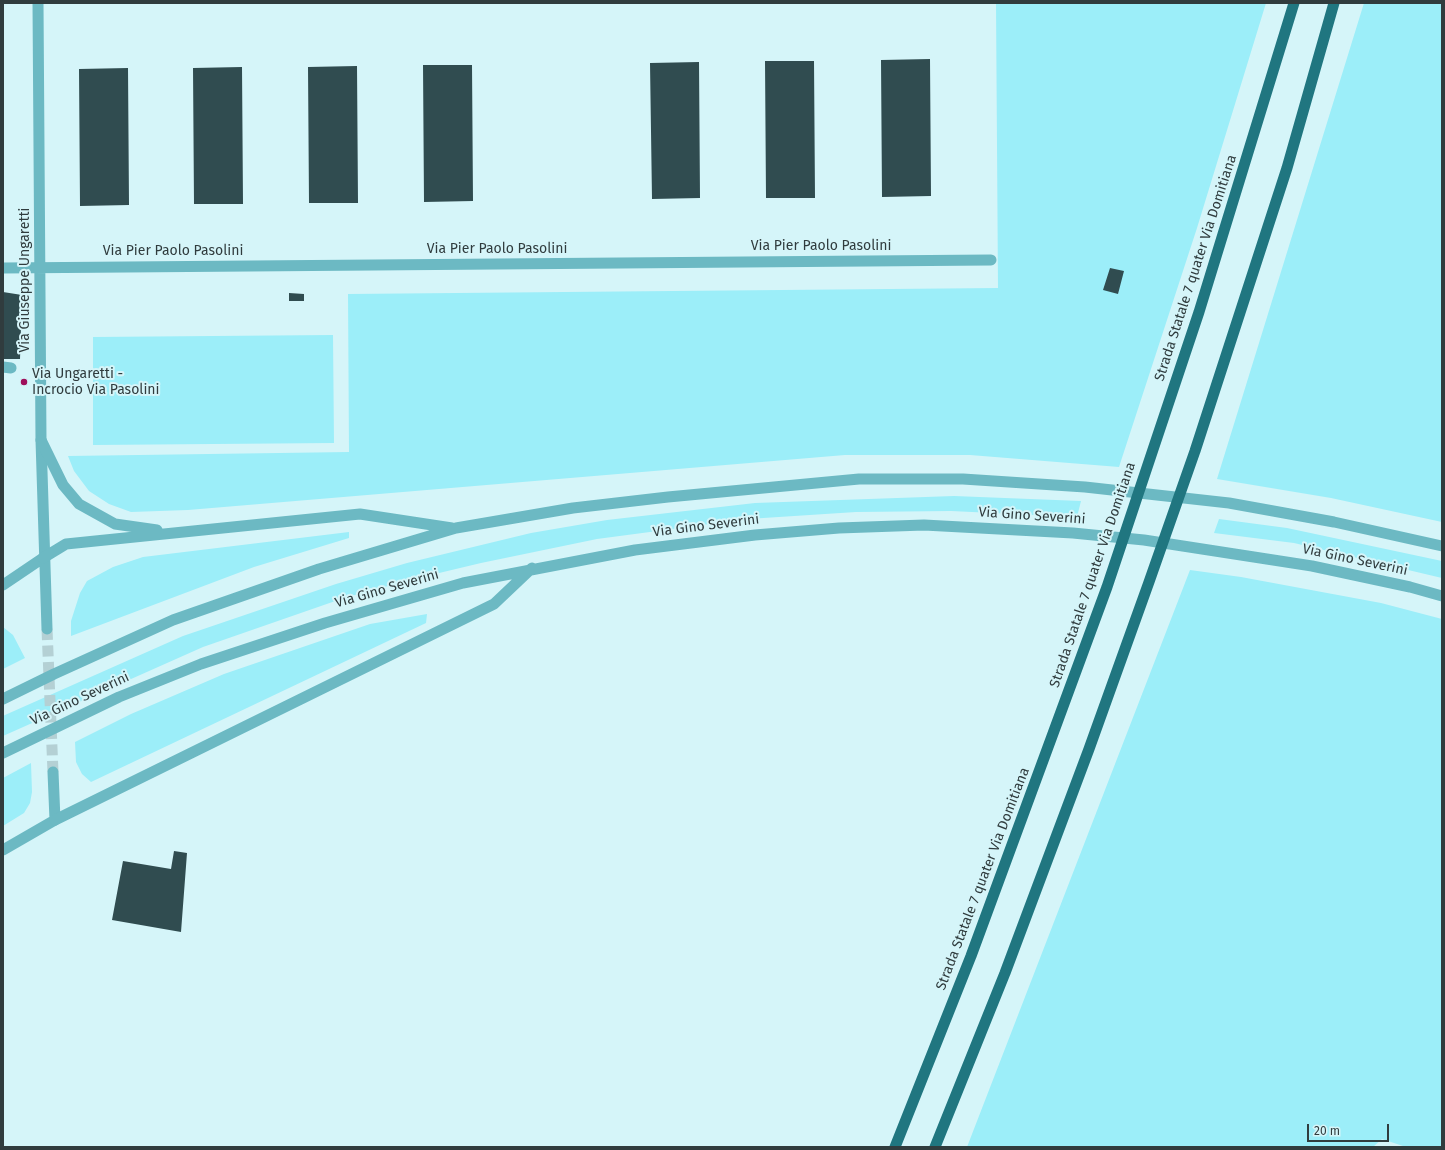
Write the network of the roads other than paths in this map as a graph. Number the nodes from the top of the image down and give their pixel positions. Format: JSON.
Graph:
{"nodes":[{"id":1,"x":38,"y":3,"type":"edge"},
{"id":2,"x":1294,"y":3,"type":"edge"},
{"id":3,"x":1334,"y":3,"type":"edge"},
{"id":4,"x":991,"y":260,"type":"dead end"},
{"id":5,"x":3,"y":268,"type":"edge"},
{"id":6,"x":39,"y":268,"type":"junction"},
{"id":7,"x":41,"y":440,"type":"junction"},
{"id":8,"x":456,"y":528,"type":"junction"},
{"id":9,"x":174,"y":532,"type":"junction"},
{"id":10,"x":1442,"y":546,"type":"edge"},
{"id":11,"x":43,"y":558,"type":"junction"},
{"id":12,"x":532,"y":568,"type":"junction"},
{"id":13,"x":3,"y":584,"type":"edge"},
{"id":14,"x":1442,"y":596,"type":"edge"},
{"id":15,"x":47,"y":629,"type":"tunnel mouth"},
{"id":16,"x":3,"y":699,"type":"edge"},
{"id":17,"x":3,"y":753,"type":"edge"},
{"id":18,"x":53,"y":772,"type":"tunnel mouth"},
{"id":19,"x":55,"y":820,"type":"junction"},
{"id":20,"x":3,"y":850,"type":"edge"},
{"id":21,"x":895,"y":1147,"type":"edge"},
{"id":22,"x":935,"y":1147,"type":"edge"}],
"edges":[{"from":1,"to":6,"type":"street","name":"Via Giuseppe Ungaretti"},
{"from":2,"to":21,"type":"highway","name":"Strada Statale 7 quater Via Domitiana"},
{"from":3,"to":22,"type":"highway"},
{"from":4,"to":6,"type":"street","name":"Via Pier Paolo Pasolini"},
{"from":5,"to":6,"type":"street","name":"Via Pier Paolo Pasolini"},
{"from":6,"to":7,"type":"street","name":"Via Giuseppe Ungaretti"},
{"from":7,"to":9,"type":"street"},
{"from":7,"to":11,"type":"street","name":"Via Giuseppe Ungaretti"},
{"from":8,"to":9,"type":"street"},
{"from":8,"to":10,"type":"street"},
{"from":8,"to":16,"type":"street"},
{"from":9,"to":11,"type":"street"},
{"from":11,"to":13,"type":"street"},
{"from":11,"to":15,"type":"street","name":"Via Giuseppe Ungaretti"},
{"from":12,"to":14,"type":"street","name":"Via Gino Severini"},
{"from":12,"to":17,"type":"street","name":"Via Gino Severini"},
{"from":12,"to":19,"type":"street"},
{"from":18,"to":19,"type":"street"},
{"from":19,"to":20,"type":"street"}]}
